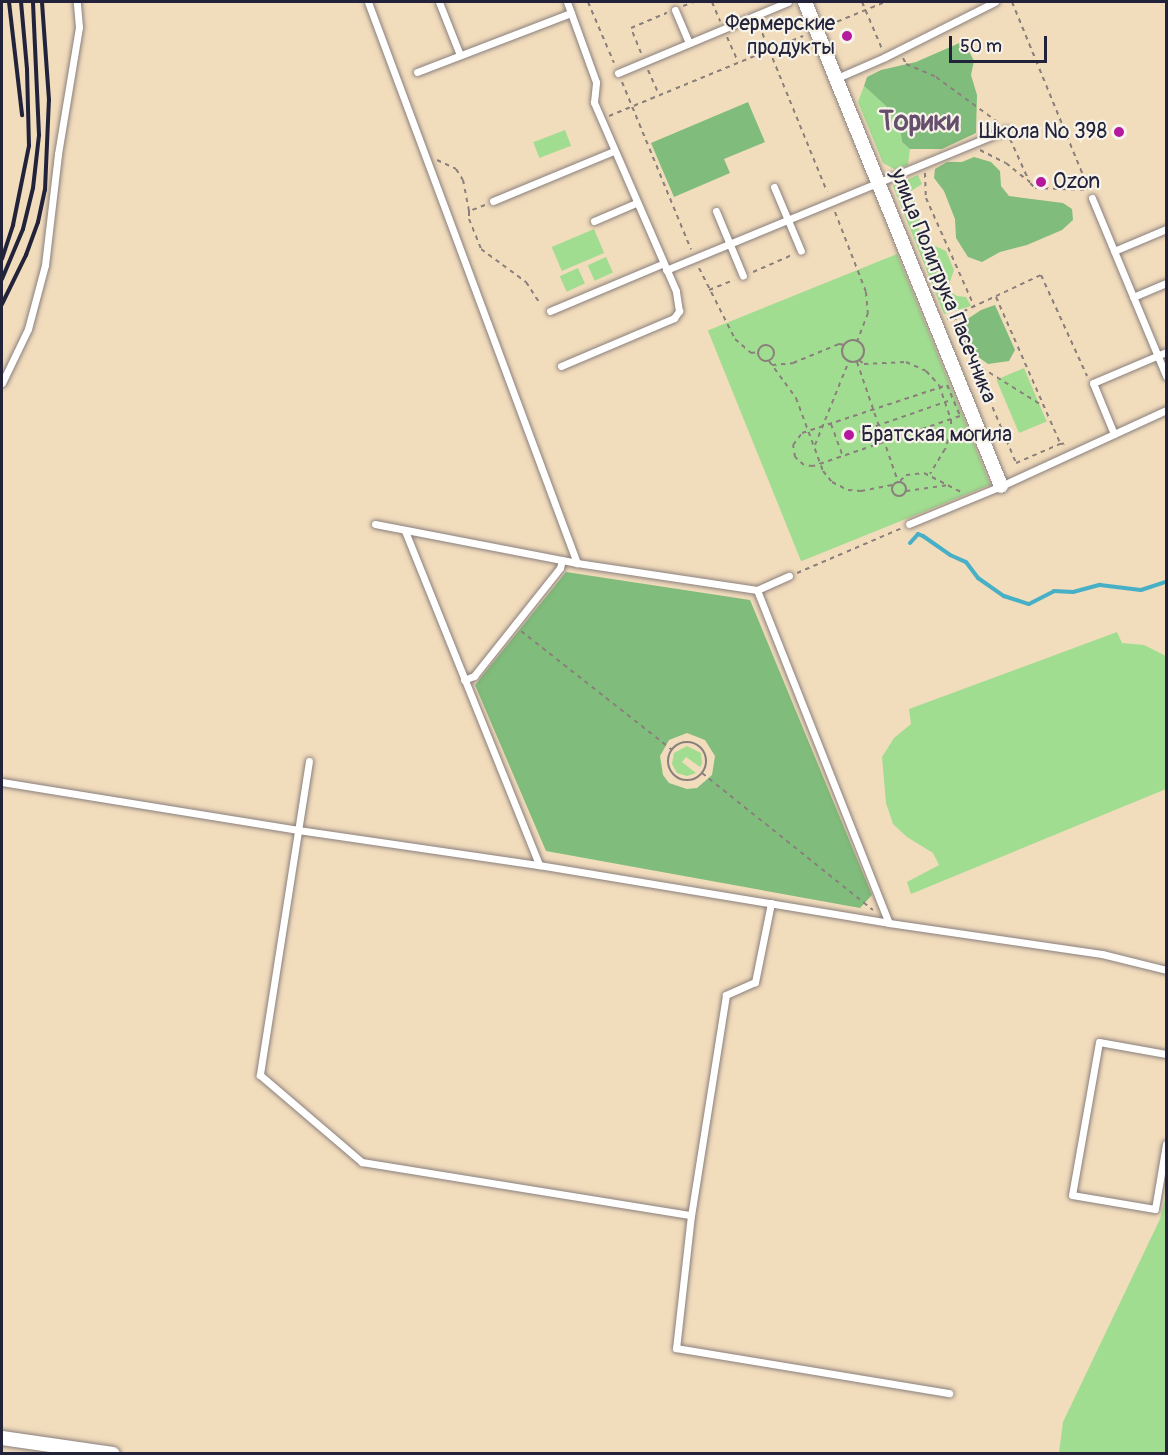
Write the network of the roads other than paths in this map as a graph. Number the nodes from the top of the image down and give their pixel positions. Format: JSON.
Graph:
{"nodes":[{"id":1,"x":77,"y":2,"type":"edge"},
{"id":2,"x":368,"y":2,"type":"edge"},
{"id":3,"x":439,"y":2,"type":"edge"},
{"id":4,"x":567,"y":2,"type":"edge"},
{"id":5,"x":788,"y":2,"type":"edge"},
{"id":6,"x":805,"y":2,"type":"edge"},
{"id":7,"x":995,"y":2,"type":"edge"},
{"id":8,"x":675,"y":10,"type":"road end"},
{"id":9,"x":571,"y":13,"type":"junction"},
{"id":10,"x":688,"y":43,"type":"junction"},
{"id":11,"x":460,"y":55,"type":"junction"},
{"id":12,"x":417,"y":72,"type":"dead end"},
{"id":13,"x":618,"y":73,"type":"road end"},
{"id":14,"x":837,"y":78,"type":"junction"},
{"id":15,"x":1006,"y":130,"type":"dead end"},
{"id":16,"x":614,"y":151,"type":"junction"},
{"id":17,"x":879,"y":182,"type":"junction"},
{"id":18,"x":774,"y":187,"type":"dead end"},
{"id":19,"x":1092,"y":198,"type":"road end"},
{"id":20,"x":493,"y":201,"type":"road end"},
{"id":21,"x":636,"y":203,"type":"junction"},
{"id":22,"x":716,"y":211,"type":"dead end"},
{"id":23,"x":788,"y":220,"type":"junction"},
{"id":24,"x":594,"y":221,"type":"dead end"},
{"id":25,"x":1167,"y":229,"type":"edge"},
{"id":26,"x":730,"y":244,"type":"junction"},
{"id":27,"x":801,"y":251,"type":"road end"},
{"id":28,"x":1114,"y":251,"type":"junction"},
{"id":29,"x":664,"y":267,"type":"junction"},
{"id":30,"x":743,"y":276,"type":"road end"},
{"id":31,"x":1167,"y":283,"type":"edge"},
{"id":32,"x":1133,"y":297,"type":"junction"},
{"id":33,"x":550,"y":311,"type":"road end"},
{"id":34,"x":1167,"y":352,"type":"edge"},
{"id":35,"x":1158,"y":355,"type":"junction"},
{"id":36,"x":561,"y":366,"type":"dead end"},
{"id":37,"x":1167,"y":375,"type":"edge"},
{"id":38,"x":2,"y":382,"type":"edge"},
{"id":39,"x":1167,"y":410,"type":"edge"},
{"id":40,"x":1114,"y":434,"type":"junction"},
{"id":41,"x":1001,"y":486,"type":"junction"},
{"id":42,"x":375,"y":524,"type":"dead end"},
{"id":43,"x":909,"y":524,"type":"road end"},
{"id":44,"x":405,"y":531,"type":"junction"},
{"id":45,"x":562,"y":560,"type":"junction"},
{"id":46,"x":577,"y":563,"type":"junction"},
{"id":47,"x":789,"y":576,"type":"road end"},
{"id":48,"x":757,"y":590,"type":"junction"},
{"id":49,"x":464,"y":680,"type":"junction"},
{"id":50,"x":309,"y":761,"type":"dead end"},
{"id":51,"x":2,"y":782,"type":"edge"},
{"id":52,"x":298,"y":830,"type":"junction"},
{"id":53,"x":538,"y":865,"type":"junction"},
{"id":54,"x":771,"y":903,"type":"junction"},
{"id":55,"x":889,"y":923,"type":"junction"},
{"id":56,"x":1167,"y":970,"type":"edge"},
{"id":57,"x":1167,"y":1054,"type":"edge"},
{"id":58,"x":1167,"y":1144,"type":"edge"},
{"id":59,"x":691,"y":1215,"type":"junction"},
{"id":60,"x":949,"y":1393,"type":"dead end"},
{"id":61,"x":2,"y":1438,"type":"edge"},
{"id":62,"x":113,"y":1454,"type":"edge"}],
"edges":[{"from":1,"to":38,"type":"lane"},
{"from":2,"to":46,"type":"lane"},
{"from":3,"to":11,"type":"lane"},
{"from":4,"to":9,"type":"lane"},
{"from":5,"to":10,"type":"lane"},
{"from":6,"to":14,"type":"street","name":"улица Политрука Пасечника"},
{"from":7,"to":14,"type":"lane"},
{"from":8,"to":10,"type":"lane"},
{"from":9,"to":11,"type":"lane"},
{"from":9,"to":16,"type":"lane"},
{"from":10,"to":13,"type":"lane"},
{"from":11,"to":12,"type":"lane"},
{"from":14,"to":17,"type":"street","name":"улица Политрука Пасечника"},
{"from":15,"to":17,"type":"lane"},
{"from":16,"to":20,"type":"lane"},
{"from":16,"to":21,"type":"lane"},
{"from":17,"to":23,"type":"lane"},
{"from":17,"to":41,"type":"street","name":"улица Политрука Пасечника"},
{"from":18,"to":23,"type":"lane"},
{"from":19,"to":28,"type":"lane"},
{"from":21,"to":24,"type":"lane"},
{"from":21,"to":29,"type":"lane"},
{"from":22,"to":26,"type":"lane"},
{"from":23,"to":26,"type":"lane"},
{"from":23,"to":27,"type":"lane"},
{"from":25,"to":28,"type":"lane"},
{"from":26,"to":29,"type":"lane"},
{"from":26,"to":30,"type":"lane"},
{"from":28,"to":32,"type":"lane"},
{"from":29,"to":33,"type":"lane"},
{"from":29,"to":36,"type":"lane"},
{"from":31,"to":32,"type":"lane"},
{"from":32,"to":35,"type":"lane"},
{"from":34,"to":35,"type":"lane"},
{"from":35,"to":37,"type":"lane"},
{"from":35,"to":40,"type":"lane"},
{"from":39,"to":40,"type":"lane"},
{"from":40,"to":41,"type":"lane"},
{"from":41,"to":43,"type":"lane"},
{"from":42,"to":44,"type":"lane"},
{"from":44,"to":45,"type":"lane"},
{"from":44,"to":49,"type":"lane"},
{"from":45,"to":46,"type":"lane"},
{"from":45,"to":49,"type":"lane"},
{"from":46,"to":48,"type":"lane"},
{"from":47,"to":48,"type":"lane"},
{"from":48,"to":55,"type":"lane"},
{"from":49,"to":53,"type":"lane"},
{"from":50,"to":52,"type":"lane"},
{"from":51,"to":52,"type":"lane"},
{"from":52,"to":53,"type":"lane"},
{"from":52,"to":59,"type":"lane"},
{"from":53,"to":54,"type":"lane"},
{"from":54,"to":55,"type":"lane"},
{"from":54,"to":59,"type":"lane"},
{"from":55,"to":56,"type":"lane"},
{"from":57,"to":58,"type":"lane"},
{"from":59,"to":60,"type":"lane"},
{"from":61,"to":62,"type":"street"}]}
